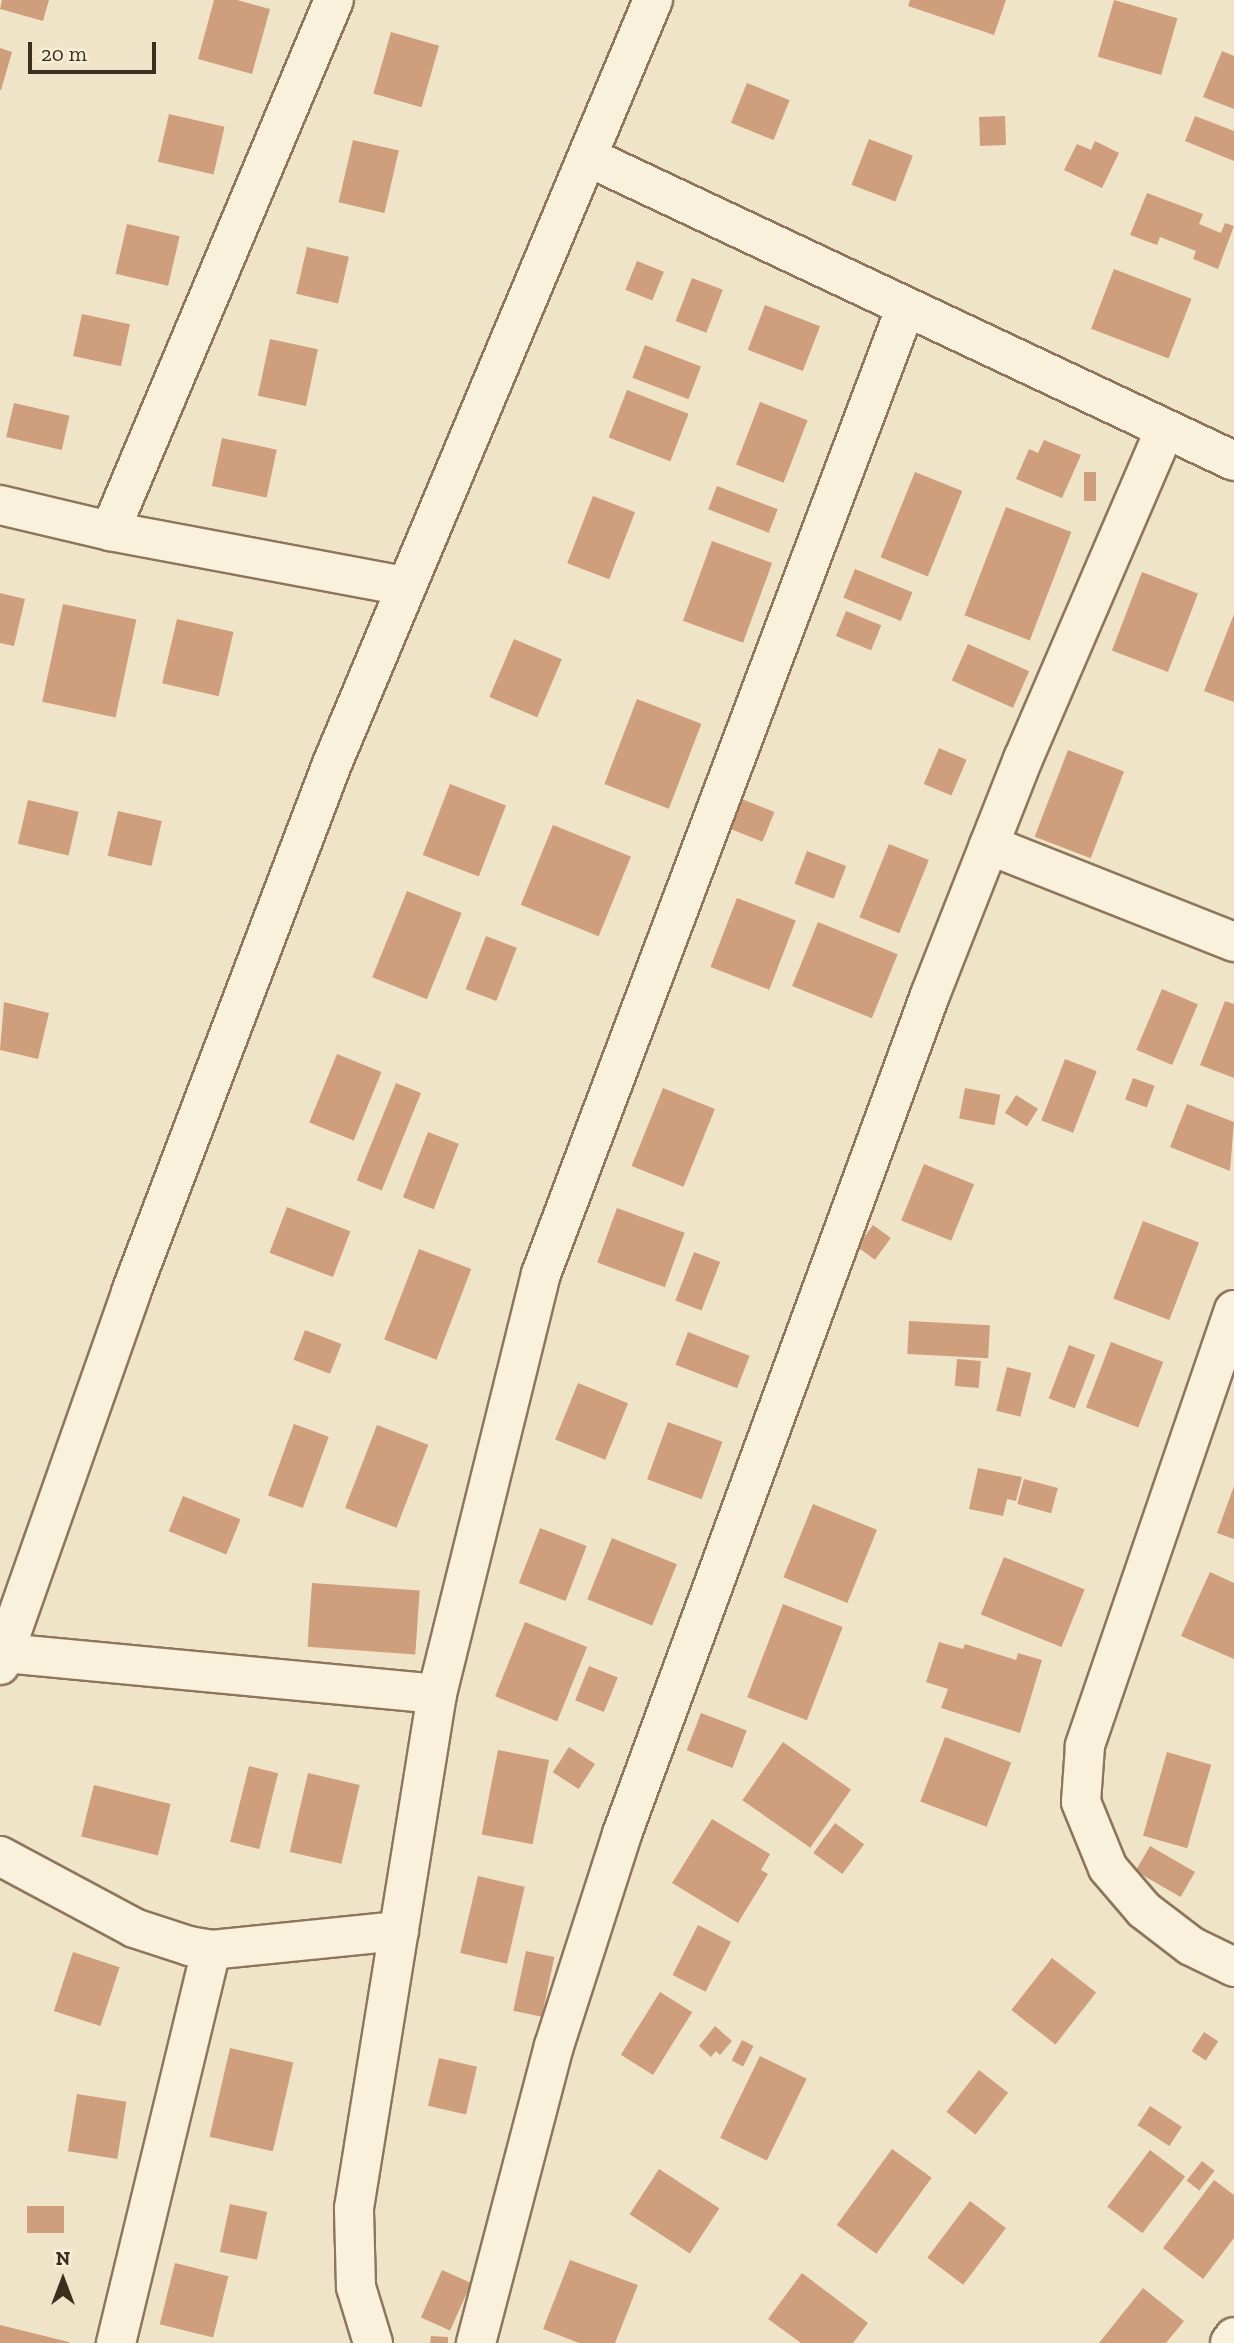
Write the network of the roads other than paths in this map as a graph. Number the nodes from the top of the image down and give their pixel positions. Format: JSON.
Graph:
{"nodes":[{"id":1,"x":334,"y":0,"type":"edge"},
{"id":2,"x":653,"y":0,"type":"edge"},
{"id":3,"x":588,"y":157,"type":"junction"},
{"id":4,"x":905,"y":309,"type":"junction"},
{"id":5,"x":1165,"y":429,"type":"junction"},
{"id":6,"x":1234,"y":461,"type":"edge"},
{"id":7,"x":0,"y":505,"type":"edge"},
{"id":8,"x":110,"y":531,"type":"junction"},
{"id":9,"x":405,"y":586,"type":"junction"},
{"id":10,"x":989,"y":845,"type":"junction"},
{"id":11,"x":1234,"y":943,"type":"edge"},
{"id":12,"x":1234,"y":1310,"type":"edge"},
{"id":13,"x":2,"y":1659,"type":"edge"},
{"id":14,"x":437,"y":1694,"type":"junction"},
{"id":15,"x":0,"y":1856,"type":"edge"},
{"id":16,"x":399,"y":1931,"type":"junction"},
{"id":17,"x":211,"y":1950,"type":"junction"},
{"id":18,"x":1234,"y":1966,"type":"edge"},
{"id":19,"x":1234,"y":2337,"type":"edge"},
{"id":20,"x":116,"y":2343,"type":"edge"},
{"id":21,"x":373,"y":2343,"type":"edge"},
{"id":22,"x":476,"y":2343,"type":"edge"},
{"id":23,"x":1230,"y":2343,"type":"edge"}],
"edges":[{"from":1,"to":8,"type":"street"},
{"from":2,"to":3,"type":"street"},
{"from":3,"to":4,"type":"street"},
{"from":3,"to":9,"type":"street"},
{"from":4,"to":5,"type":"street"},
{"from":4,"to":14,"type":"street"},
{"from":5,"to":6,"type":"street"},
{"from":5,"to":10,"type":"street"},
{"from":7,"to":8,"type":"street"},
{"from":8,"to":9,"type":"street"},
{"from":9,"to":13,"type":"street"},
{"from":10,"to":11,"type":"street"},
{"from":10,"to":22,"type":"street"},
{"from":12,"to":18,"type":"street"},
{"from":13,"to":14,"type":"street"},
{"from":14,"to":16,"type":"street"},
{"from":15,"to":17,"type":"street"},
{"from":16,"to":17,"type":"street"},
{"from":16,"to":21,"type":"street"},
{"from":17,"to":20,"type":"street"},
{"from":19,"to":23,"type":"street"}]}
